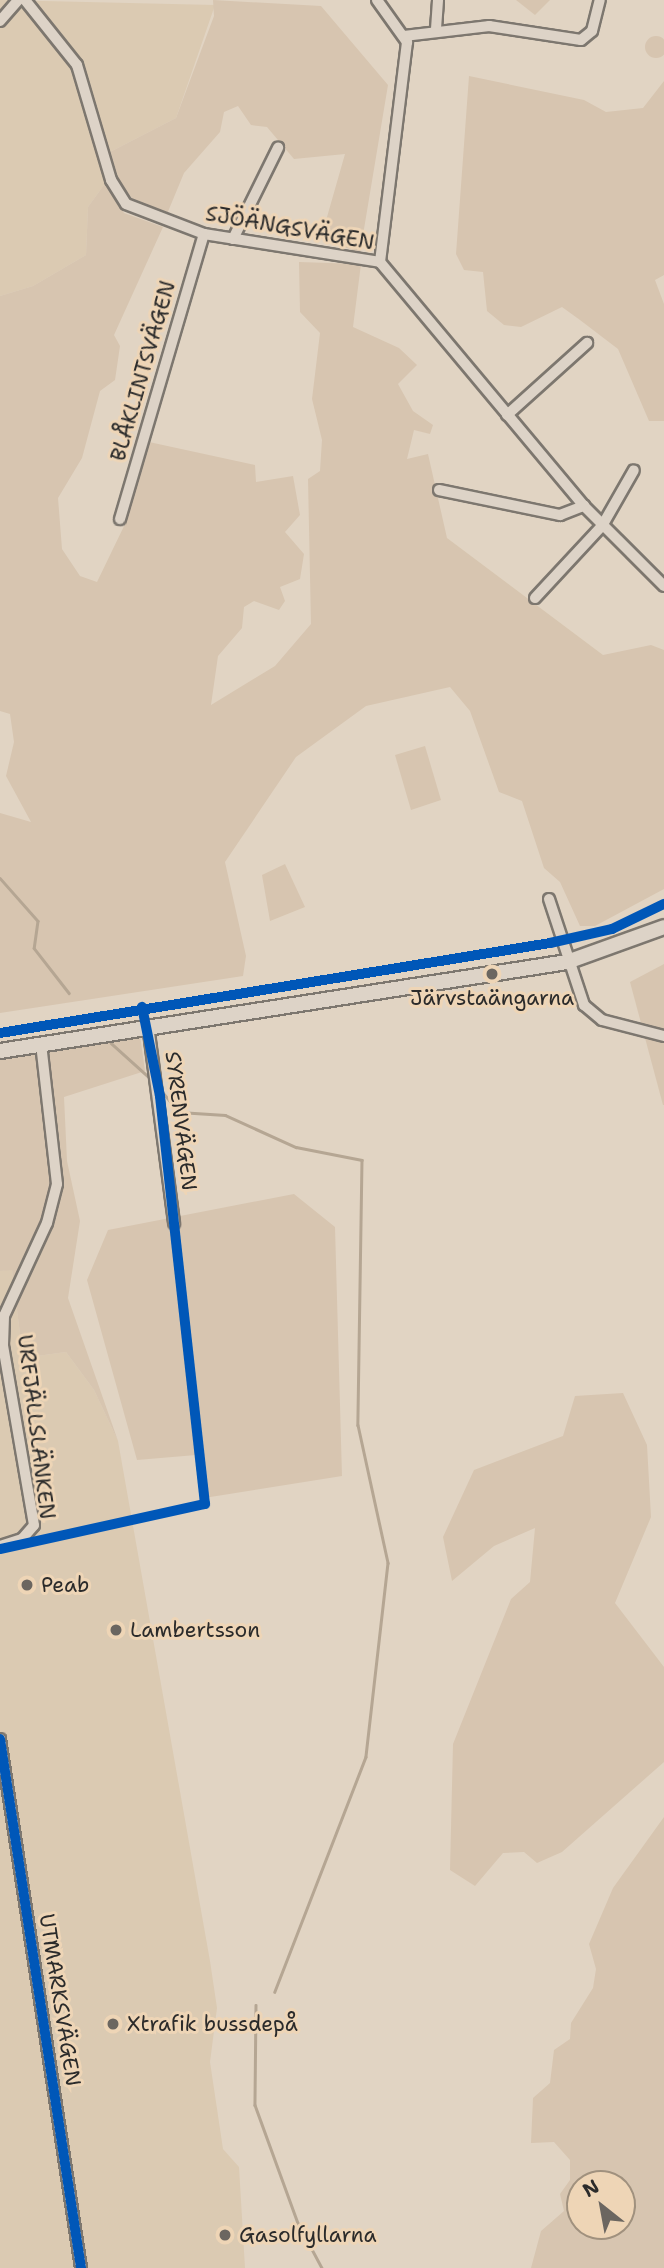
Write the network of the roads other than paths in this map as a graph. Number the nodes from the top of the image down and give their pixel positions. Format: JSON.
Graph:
{"nodes":[{"id":1,"x":18,"y":0,"type":"edge"},
{"id":2,"x":25,"y":0,"type":"edge"},
{"id":3,"x":377,"y":0,"type":"edge"},
{"id":4,"x":438,"y":0,"type":"edge"},
{"id":5,"x":600,"y":0,"type":"edge"},
{"id":6,"x":0,"y":21,"type":"edge"},
{"id":7,"x":436,"y":29,"type":"junction"},
{"id":8,"x":404,"y":36,"type":"junction"},
{"id":9,"x":278,"y":148,"type":"dead end"},
{"id":10,"x":204,"y":234,"type":"junction"},
{"id":11,"x":233,"y":239,"type":"junction"},
{"id":12,"x":380,"y":262,"type":"junction"},
{"id":13,"x":587,"y":343,"type":"dead end"},
{"id":14,"x":508,"y":415,"type":"junction"},
{"id":15,"x":634,"y":470,"type":"dead end"},
{"id":16,"x":439,"y":490,"type":"dead end"},
{"id":17,"x":584,"y":506,"type":"junction"},
{"id":18,"x":120,"y":519,"type":"dead end"},
{"id":19,"x":602,"y":526,"type":"junction"},
{"id":20,"x":664,"y":586,"type":"edge"},
{"id":21,"x":535,"y":598,"type":"dead end"},
{"id":22,"x":549,"y":899,"type":"dead end"},
{"id":23,"x":664,"y":928,"type":"edge"},
{"id":24,"x":568,"y":962,"type":"junction"},
{"id":25,"x":148,"y":1025,"type":"junction"},
{"id":26,"x":664,"y":1036,"type":"edge"},
{"id":27,"x":41,"y":1043,"type":"junction"},
{"id":28,"x":0,"y":1051,"type":"edge"},
{"id":29,"x":174,"y":1223,"type":"dead end"},
{"id":30,"x":0,"y":1546,"type":"edge"},
{"id":31,"x":0,"y":1739,"type":"edge"},
{"id":32,"x":81,"y":2268,"type":"edge"}],
"edges":[{"from":1,"to":6,"type":"street"},
{"from":2,"to":10,"type":"street","name":"SJÖÄNGSVÄGEN"},
{"from":3,"to":8,"type":"street"},
{"from":4,"to":7,"type":"street"},
{"from":5,"to":7,"type":"street"},
{"from":7,"to":8,"type":"street"},
{"from":8,"to":12,"type":"street"},
{"from":9,"to":11,"type":"street"},
{"from":10,"to":11,"type":"street","name":"SJÖÄNGSVÄGEN"},
{"from":10,"to":18,"type":"street","name":"BLÅKLINTSVÄGEN"},
{"from":11,"to":12,"type":"street","name":"SJÖÄNGSVÄGEN"},
{"from":12,"to":14,"type":"street","name":"SJÖÄNGSVÄGEN"},
{"from":13,"to":14,"type":"street"},
{"from":14,"to":17,"type":"street","name":"SJÖÄNGSVÄGEN"},
{"from":15,"to":19,"type":"street"},
{"from":16,"to":17,"type":"street"},
{"from":17,"to":19,"type":"street","name":"SJÖÄNGSVÄGEN"},
{"from":19,"to":20,"type":"street","name":"SJÖÄNGSVÄGEN"},
{"from":19,"to":21,"type":"street"},
{"from":22,"to":24,"type":"street"},
{"from":23,"to":24,"type":"street"},
{"from":24,"to":25,"type":"street"},
{"from":24,"to":26,"type":"street"},
{"from":25,"to":27,"type":"street"},
{"from":25,"to":29,"type":"street","name":"SYRENVÄGEN"},
{"from":27,"to":28,"type":"street"},
{"from":27,"to":30,"type":"street","name":"URFJÄLLSLÄNKEN"},
{"from":31,"to":32,"type":"street","name":"UTMARKSVÄGEN"}]}
